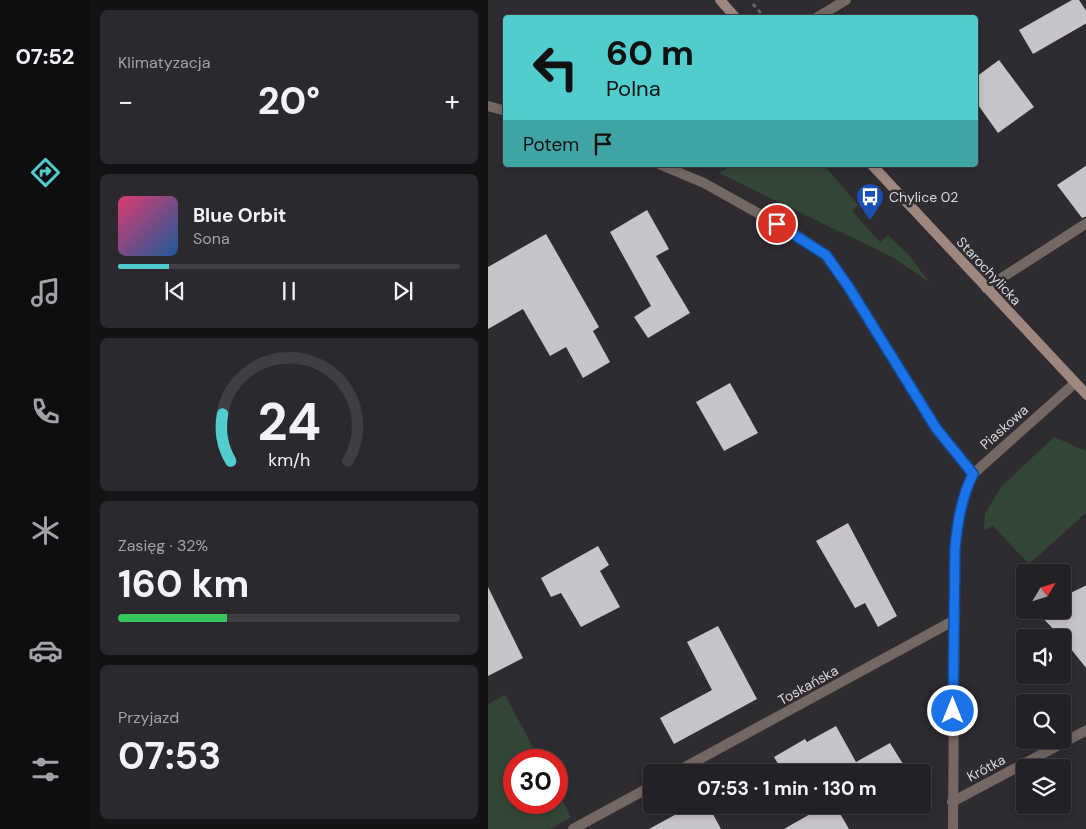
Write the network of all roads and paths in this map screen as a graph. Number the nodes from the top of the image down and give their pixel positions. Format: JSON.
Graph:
{"nodes":[{"id":1,"x":720,"y":0,"type":"edge"},
{"id":2,"x":749,"y":0,"type":"edge"},
{"id":3,"x":846,"y":0,"type":"edge"},
{"id":4,"x":733,"y":15,"type":"edge"},
{"id":5,"x":762,"y":15,"type":"edge"},
{"id":6,"x":821,"y":15,"type":"edge"},
{"id":7,"x":488,"y":106,"type":"edge"},
{"id":8,"x":503,"y":110,"type":"edge"},
{"id":9,"x":666,"y":167,"type":"edge"},
{"id":10,"x":874,"y":167,"type":"edge"},
{"id":11,"x":1086,"y":224,"type":"edge"},
{"id":12,"x":986,"y":288,"type":"junction"},
{"id":13,"x":1074,"y":383,"type":"junction"},
{"id":14,"x":1086,"y":395,"type":"edge"},
{"id":15,"x":973,"y":474,"type":"junction"},
{"id":16,"x":953,"y":621,"type":"junction"},
{"id":17,"x":1086,"y":730,"type":"edge"},
{"id":18,"x":691,"y":764,"type":"edge"},
{"id":19,"x":643,"y":791,"type":"edge"},
{"id":20,"x":952,"y":802,"type":"junction"},
{"id":21,"x":573,"y":829,"type":"edge"},
{"id":22,"x":953,"y":829,"type":"edge"}],
"edges":[{"from":1,"to":4,"type":"street"},
{"from":2,"to":5,"type":"path"},
{"from":3,"to":6,"type":"street"},
{"from":7,"to":8,"type":"street"},
{"from":9,"to":15,"type":"street"},
{"from":10,"to":12,"type":"street","name":"Starochylicka"},
{"from":11,"to":12,"type":"street"},
{"from":12,"to":13,"type":"street","name":"Starochylicka"},
{"from":13,"to":14,"type":"street","name":"Starochylicka"},
{"from":13,"to":15,"type":"street","name":"Piaskowa"},
{"from":15,"to":16,"type":"street","name":"Piaskowa"},
{"from":16,"to":18,"type":"street","name":"Toskańska"},
{"from":16,"to":20,"type":"street","name":"Piaskowa"},
{"from":17,"to":20,"type":"street","name":"Krótka"},
{"from":19,"to":21,"type":"street"},
{"from":20,"to":22,"type":"street","name":"Piaskowa"}]}
